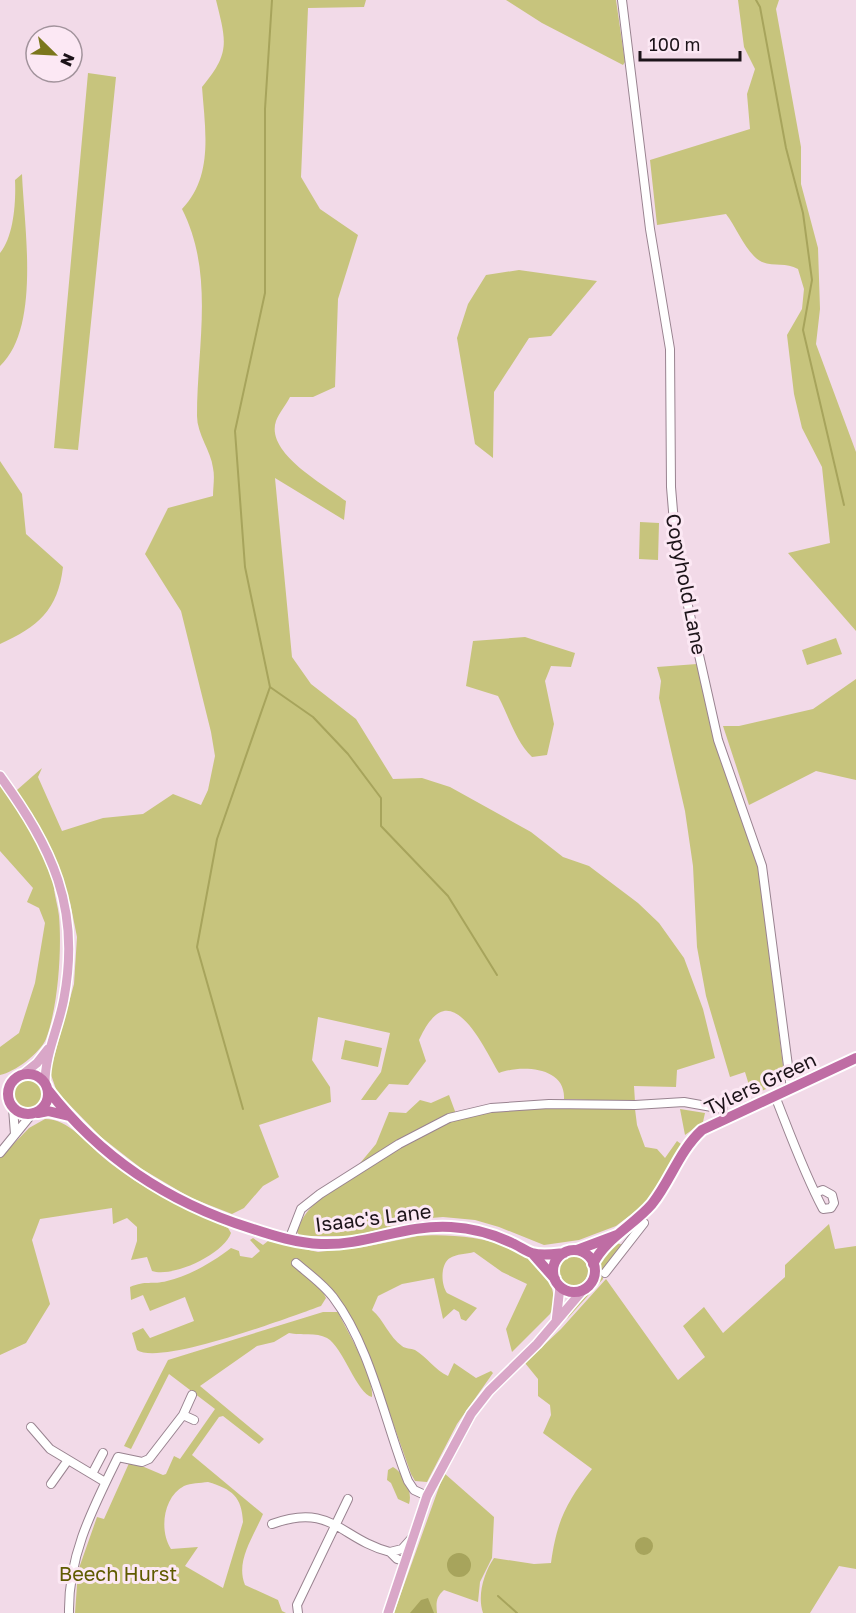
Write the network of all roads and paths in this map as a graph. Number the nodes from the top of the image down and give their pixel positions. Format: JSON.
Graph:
{"nodes":[{"id":1,"x":622,"y":0,"type":"edge"},
{"id":2,"x":0,"y":776,"type":"edge"},
{"id":3,"x":50,"y":1047,"type":"junction"},
{"id":4,"x":856,"y":1058,"type":"edge"},
{"id":5,"x":22,"y":1075,"type":"junction"},
{"id":6,"x":12,"y":1082,"type":"junction"},
{"id":7,"x":0,"y":1086,"type":"edge"},
{"id":8,"x":47,"y":1086,"type":"junction"},
{"id":9,"x":790,"y":1089,"type":"junction"},
{"id":10,"x":775,"y":1096,"type":"junction"},
{"id":11,"x":7,"y":1103,"type":"edge"},
{"id":12,"x":723,"y":1109,"type":"dead end"},
{"id":13,"x":35,"y":1114,"type":"junction"},
{"id":14,"x":69,"y":1116,"type":"junction"},
{"id":15,"x":15,"y":1134,"type":"junction"},
{"id":16,"x":0,"y":1153,"type":"edge"},
{"id":17,"x":815,"y":1193,"type":"dead end"},
{"id":18,"x":645,"y":1223,"type":"dead end"},
{"id":19,"x":620,"y":1234,"type":"junction"},
{"id":20,"x":289,"y":1240,"type":"junction"},
{"id":21,"x":627,"y":1245,"type":"junction"},
{"id":22,"x":577,"y":1250,"type":"junction"},
{"id":23,"x":532,"y":1253,"type":"junction"},
{"id":24,"x":564,"y":1253,"type":"junction"},
{"id":25,"x":296,"y":1263,"type":"dead end"},
{"id":26,"x":593,"y":1264,"type":"junction"},
{"id":27,"x":605,"y":1273,"type":"dead end"},
{"id":28,"x":557,"y":1283,"type":"junction"},
{"id":29,"x":583,"y":1290,"type":"junction"},
{"id":30,"x":556,"y":1322,"type":"junction"},
{"id":31,"x":192,"y":1395,"type":"dead end"},
{"id":32,"x":183,"y":1415,"type":"junction"},
{"id":33,"x":194,"y":1420,"type":"dead end"},
{"id":34,"x":31,"y":1427,"type":"dead end"},
{"id":35,"x":103,"y":1453,"type":"dead end"},
{"id":36,"x":68,"y":1460,"type":"junction"},
{"id":37,"x":92,"y":1474,"type":"junction"},
{"id":38,"x":105,"y":1482,"type":"junction"},
{"id":39,"x":51,"y":1484,"type":"dead end"},
{"id":40,"x":427,"y":1496,"type":"junction"},
{"id":41,"x":348,"y":1499,"type":"dead end"},
{"id":42,"x":272,"y":1524,"type":"dead end"},
{"id":43,"x":335,"y":1526,"type":"junction"},
{"id":44,"x":412,"y":1537,"type":"junction"},
{"id":45,"x":390,"y":1552,"type":"junction"},
{"id":46,"x":404,"y":1561,"type":"junction"},
{"id":47,"x":69,"y":1613,"type":"edge"},
{"id":48,"x":298,"y":1613,"type":"edge"},
{"id":49,"x":388,"y":1613,"type":"edge"}],
"edges":[{"from":1,"to":9,"type":"street","name":"Copyhold Lane"},
{"from":2,"to":3,"type":"main road"},
{"from":3,"to":5,"type":"main road"},
{"from":3,"to":8,"type":"main road"},
{"from":4,"to":9,"type":"highway","name":"Tylers Green"},
{"from":5,"to":6,"type":"highway"},
{"from":5,"to":8,"type":"highway"},
{"from":6,"to":7,"type":"highway"},
{"from":6,"to":11,"type":"highway"},
{"from":8,"to":13,"type":"highway"},
{"from":8,"to":14,"type":"highway","name":"Isaac's Lane"},
{"from":9,"to":10,"type":"highway","name":"Tylers Green"},
{"from":10,"to":17,"type":"street"},
{"from":10,"to":19,"type":"highway","name":"Tylers Green"},
{"from":11,"to":13,"type":"highway"},
{"from":11,"to":15,"type":"street"},
{"from":12,"to":20,"type":"street"},
{"from":13,"to":14,"type":"highway"},
{"from":13,"to":15,"type":"street"},
{"from":14,"to":20,"type":"highway","name":"Isaac's Lane"},
{"from":15,"to":16,"type":"street"},
{"from":18,"to":21,"type":"street"},
{"from":19,"to":21,"type":"street"},
{"from":19,"to":22,"type":"highway","name":"Tylers Green"},
{"from":19,"to":26,"type":"highway","name":"Tylers Green"},
{"from":20,"to":23,"type":"highway","name":"Isaac's Lane"},
{"from":21,"to":27,"type":"street"},
{"from":22,"to":24,"type":"highway"},
{"from":22,"to":26,"type":"highway"},
{"from":23,"to":24,"type":"highway","name":"Isaac's Lane"},
{"from":23,"to":28,"type":"highway","name":"Isaac's Lane"},
{"from":24,"to":28,"type":"highway"},
{"from":25,"to":40,"type":"street"},
{"from":26,"to":29,"type":"highway"},
{"from":28,"to":29,"type":"highway"},
{"from":28,"to":30,"type":"main road"},
{"from":29,"to":30,"type":"main road"},
{"from":30,"to":40,"type":"main road"},
{"from":31,"to":32,"type":"street"},
{"from":32,"to":33,"type":"street"},
{"from":32,"to":38,"type":"street"},
{"from":34,"to":36,"type":"street"},
{"from":35,"to":37,"type":"street"},
{"from":36,"to":37,"type":"street"},
{"from":36,"to":39,"type":"street"},
{"from":37,"to":38,"type":"street"},
{"from":38,"to":47,"type":"street"},
{"from":40,"to":44,"type":"main road"},
{"from":41,"to":43,"type":"street"},
{"from":42,"to":43,"type":"street"},
{"from":43,"to":45,"type":"street"},
{"from":43,"to":48,"type":"street"},
{"from":44,"to":45,"type":"street"},
{"from":44,"to":46,"type":"main road"},
{"from":45,"to":46,"type":"street"},
{"from":46,"to":49,"type":"main road"}]}
